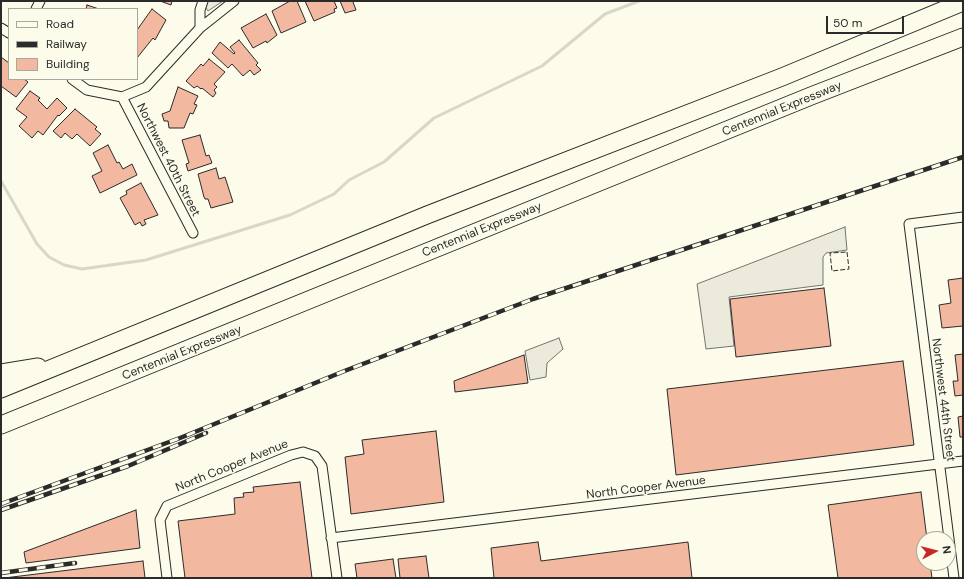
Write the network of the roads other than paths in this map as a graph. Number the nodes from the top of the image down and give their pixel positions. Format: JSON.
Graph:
{"nodes":[{"id":1,"x":203,"y":1,"type":"edge"},
{"id":2,"x":234,"y":1,"type":"edge"},
{"id":3,"x":946,"y":1,"type":"edge"},
{"id":4,"x":963,"y":2,"type":"edge"},
{"id":5,"x":200,"y":28,"type":"junction"},
{"id":6,"x":963,"y":37,"type":"edge"},
{"id":7,"x":874,"y":39,"type":"junction"},
{"id":8,"x":73,"y":80,"type":"edge"},
{"id":9,"x":122,"y":97,"type":"junction"},
{"id":10,"x":963,"y":218,"type":"edge"},
{"id":11,"x":193,"y":233,"type":"dead end"},
{"id":12,"x":70,"y":362,"type":"junction"},
{"id":13,"x":1,"y":373,"type":"edge"},
{"id":14,"x":1,"y":389,"type":"edge"},
{"id":15,"x":1,"y":425,"type":"edge"},
{"id":16,"x":963,"y":462,"type":"edge"},
{"id":17,"x":939,"y":464,"type":"junction"},
{"id":18,"x":331,"y":538,"type":"junction"},
{"id":19,"x":167,"y":578,"type":"edge"},
{"id":20,"x":336,"y":578,"type":"edge"},
{"id":21,"x":954,"y":578,"type":"edge"}],
"edges":[{"from":1,"to":5,"type":"street"},
{"from":2,"to":5,"type":"street"},
{"from":3,"to":7,"type":"highway"},
{"from":4,"to":7,"type":"highway"},
{"from":5,"to":9,"type":"street"},
{"from":6,"to":15,"type":"highway","name":"Centennial Expressway"},
{"from":7,"to":12,"type":"highway"},
{"from":8,"to":9,"type":"street"},
{"from":9,"to":11,"type":"street","name":"Northwest 40th Street"},
{"from":10,"to":17,"type":"street","name":"Northwest 44th Street"},
{"from":12,"to":13,"type":"highway"},
{"from":12,"to":14,"type":"highway"},
{"from":16,"to":17,"type":"street","name":"North Cooper Avenue"},
{"from":17,"to":18,"type":"street","name":"North Cooper Avenue"},
{"from":17,"to":21,"type":"street","name":"Northwest 44th Street"},
{"from":18,"to":19,"type":"street","name":"North Cooper Avenue"},
{"from":18,"to":20,"type":"street"}]}
